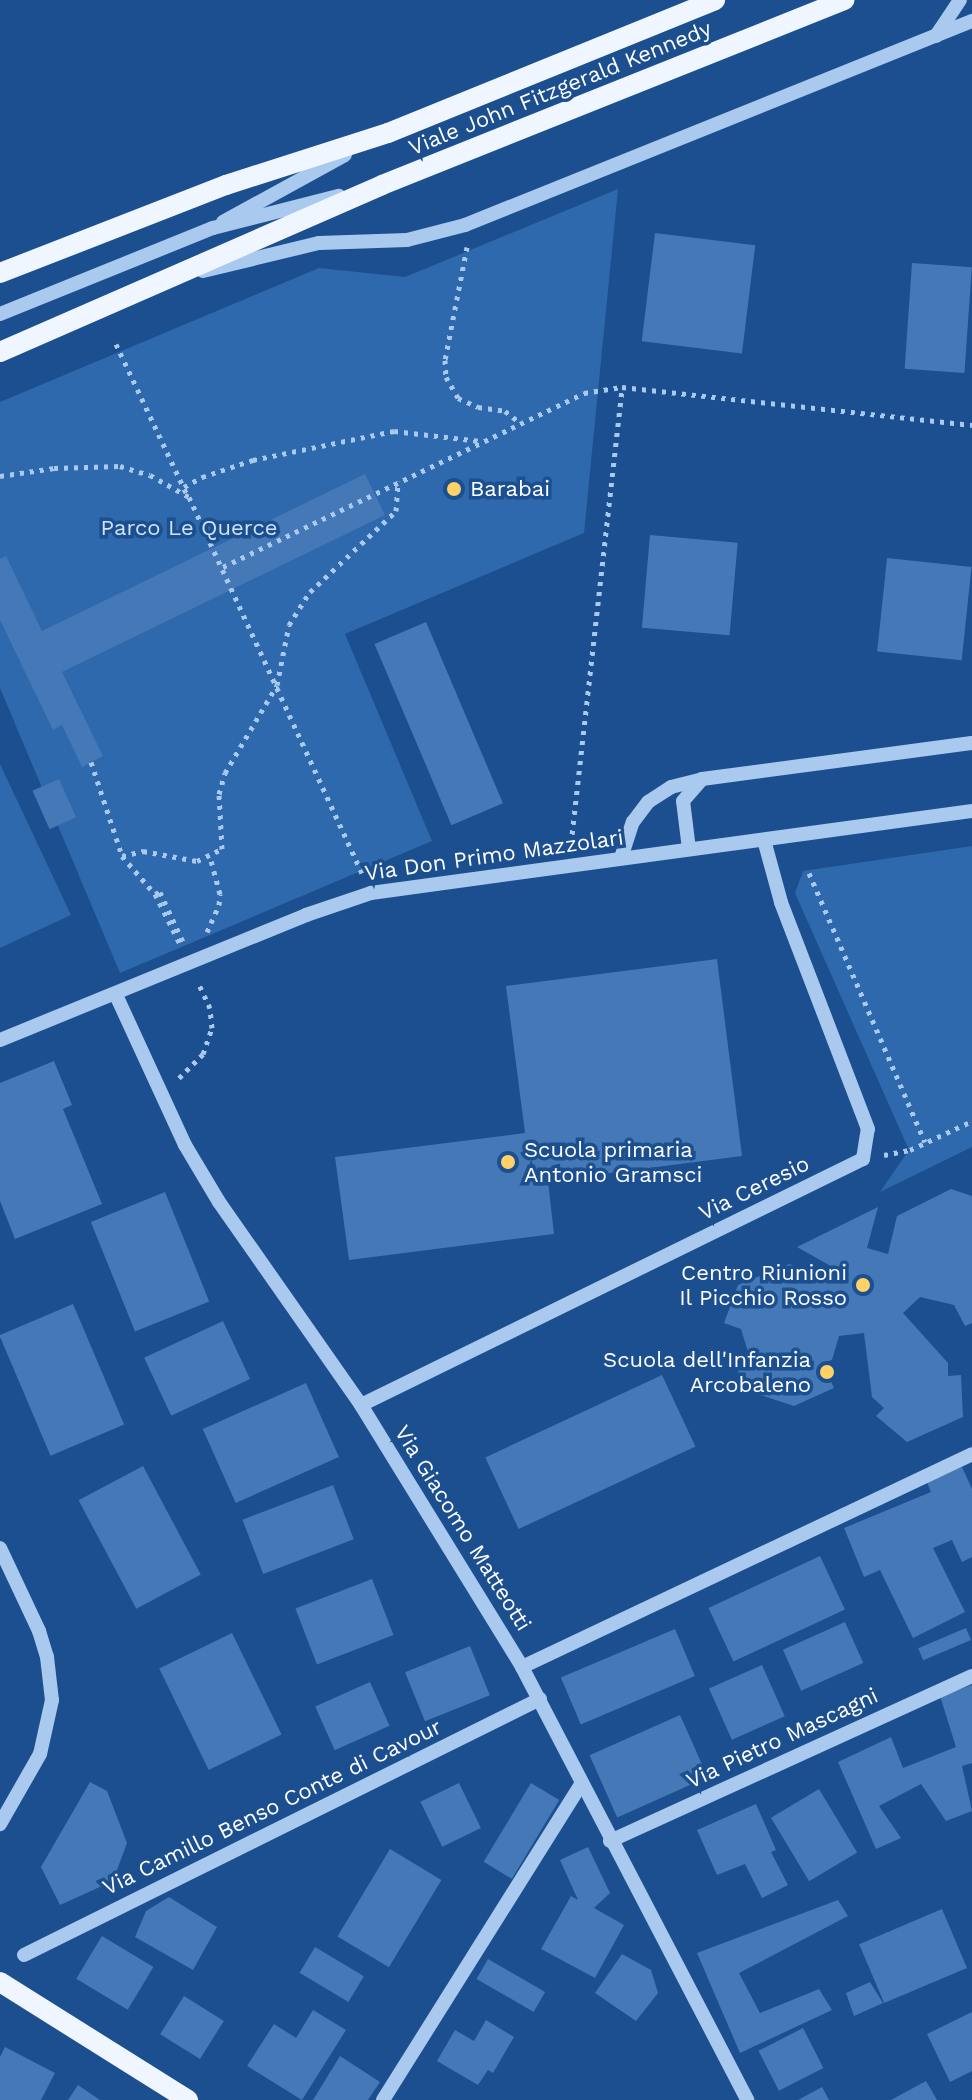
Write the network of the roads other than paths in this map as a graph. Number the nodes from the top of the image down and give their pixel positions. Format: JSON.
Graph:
{"nodes":[{"id":1,"x":715,"y":0,"type":"edge"},
{"id":2,"x":844,"y":0,"type":"edge"},
{"id":3,"x":960,"y":0,"type":"edge"},
{"id":4,"x":972,"y":21,"type":"edge"},
{"id":5,"x":935,"y":36,"type":"junction"},
{"id":6,"x":388,"y":133,"type":"junction"},
{"id":7,"x":382,"y":185,"type":"junction"},
{"id":8,"x":213,"y":228,"type":"junction"},
{"id":9,"x":0,"y":273,"type":"edge"},
{"id":10,"x":172,"y":278,"type":"junction"},
{"id":11,"x":0,"y":314,"type":"edge"},
{"id":12,"x":0,"y":352,"type":"edge"},
{"id":13,"x":972,"y":743,"type":"edge"},
{"id":14,"x":702,"y":779,"type":"junction"},
{"id":15,"x":972,"y":811,"type":"edge"},
{"id":16,"x":764,"y":840,"type":"junction"},
{"id":17,"x":689,"y":849,"type":"junction"},
{"id":18,"x":621,"y":858,"type":"junction"},
{"id":19,"x":116,"y":995,"type":"junction"},
{"id":20,"x":0,"y":1040,"type":"edge"},
{"id":21,"x":361,"y":1405,"type":"junction"},
{"id":22,"x":972,"y":1454,"type":"edge"},
{"id":23,"x":0,"y":1548,"type":"edge"},
{"id":24,"x":522,"y":1667,"type":"junction"},
{"id":25,"x":972,"y":1676,"type":"edge"},
{"id":26,"x":540,"y":1699,"type":"junction"},
{"id":27,"x":581,"y":1784,"type":"junction"},
{"id":28,"x":0,"y":1824,"type":"edge"},
{"id":29,"x":610,"y":1841,"type":"junction"},
{"id":30,"x":24,"y":1955,"type":"dead end"},
{"id":31,"x":0,"y":1982,"type":"edge"},
{"id":32,"x":188,"y":2100,"type":"edge"},
{"id":33,"x":383,"y":2100,"type":"edge"},
{"id":34,"x":747,"y":2100,"type":"edge"}],
"edges":[{"from":1,"to":6,"type":"main road","name":"Viale John Fitzgerald Kennedy"},
{"from":2,"to":7,"type":"main road","name":"Viale John Fitzgerald Kennedy"},
{"from":3,"to":5,"type":"street"},
{"from":4,"to":5,"type":"street"},
{"from":5,"to":10,"type":"street"},
{"from":6,"to":8,"type":"street","name":"Viale John Fitzgerald Kennedy"},
{"from":6,"to":9,"type":"main road","name":"Viale John Fitzgerald Kennedy"},
{"from":7,"to":8,"type":"street","name":"Viale John Fitzgerald Kennedy"},
{"from":7,"to":10,"type":"main road","name":"Viale John Fitzgerald Kennedy"},
{"from":8,"to":11,"type":"street","name":"Viale John Fitzgerald Kennedy"},
{"from":10,"to":12,"type":"main road","name":"Viale John Fitzgerald Kennedy"},
{"from":13,"to":14,"type":"street"},
{"from":14,"to":17,"type":"street"},
{"from":14,"to":18,"type":"street"},
{"from":15,"to":16,"type":"street","name":"Via Don Primo Mazzolari"},
{"from":16,"to":17,"type":"street","name":"Via Don Primo Mazzolari"},
{"from":16,"to":21,"type":"street","name":"Via Ceresio"},
{"from":17,"to":18,"type":"street","name":"Via Don Primo Mazzolari"},
{"from":18,"to":19,"type":"street","name":"Via Don Primo Mazzolari"},
{"from":19,"to":20,"type":"street","name":"Via Don Primo Mazzolari"},
{"from":19,"to":21,"type":"street","name":"Via Giacomo Matteotti"},
{"from":21,"to":24,"type":"street","name":"Via Giacomo Matteotti"},
{"from":22,"to":24,"type":"street"},
{"from":23,"to":28,"type":"street"},
{"from":24,"to":26,"type":"street","name":"Via Giacomo Matteotti"},
{"from":25,"to":29,"type":"street","name":"Via Pietro Mascagni"},
{"from":26,"to":27,"type":"street","name":"Via Giacomo Matteotti"},
{"from":26,"to":30,"type":"street","name":"Via Camillo Benso Conte di Cavour"},
{"from":27,"to":29,"type":"street","name":"Via Giacomo Matteotti"},
{"from":27,"to":33,"type":"street"},
{"from":29,"to":34,"type":"street","name":"Via Giacomo Matteotti"},
{"from":31,"to":32,"type":"main road"}]}
